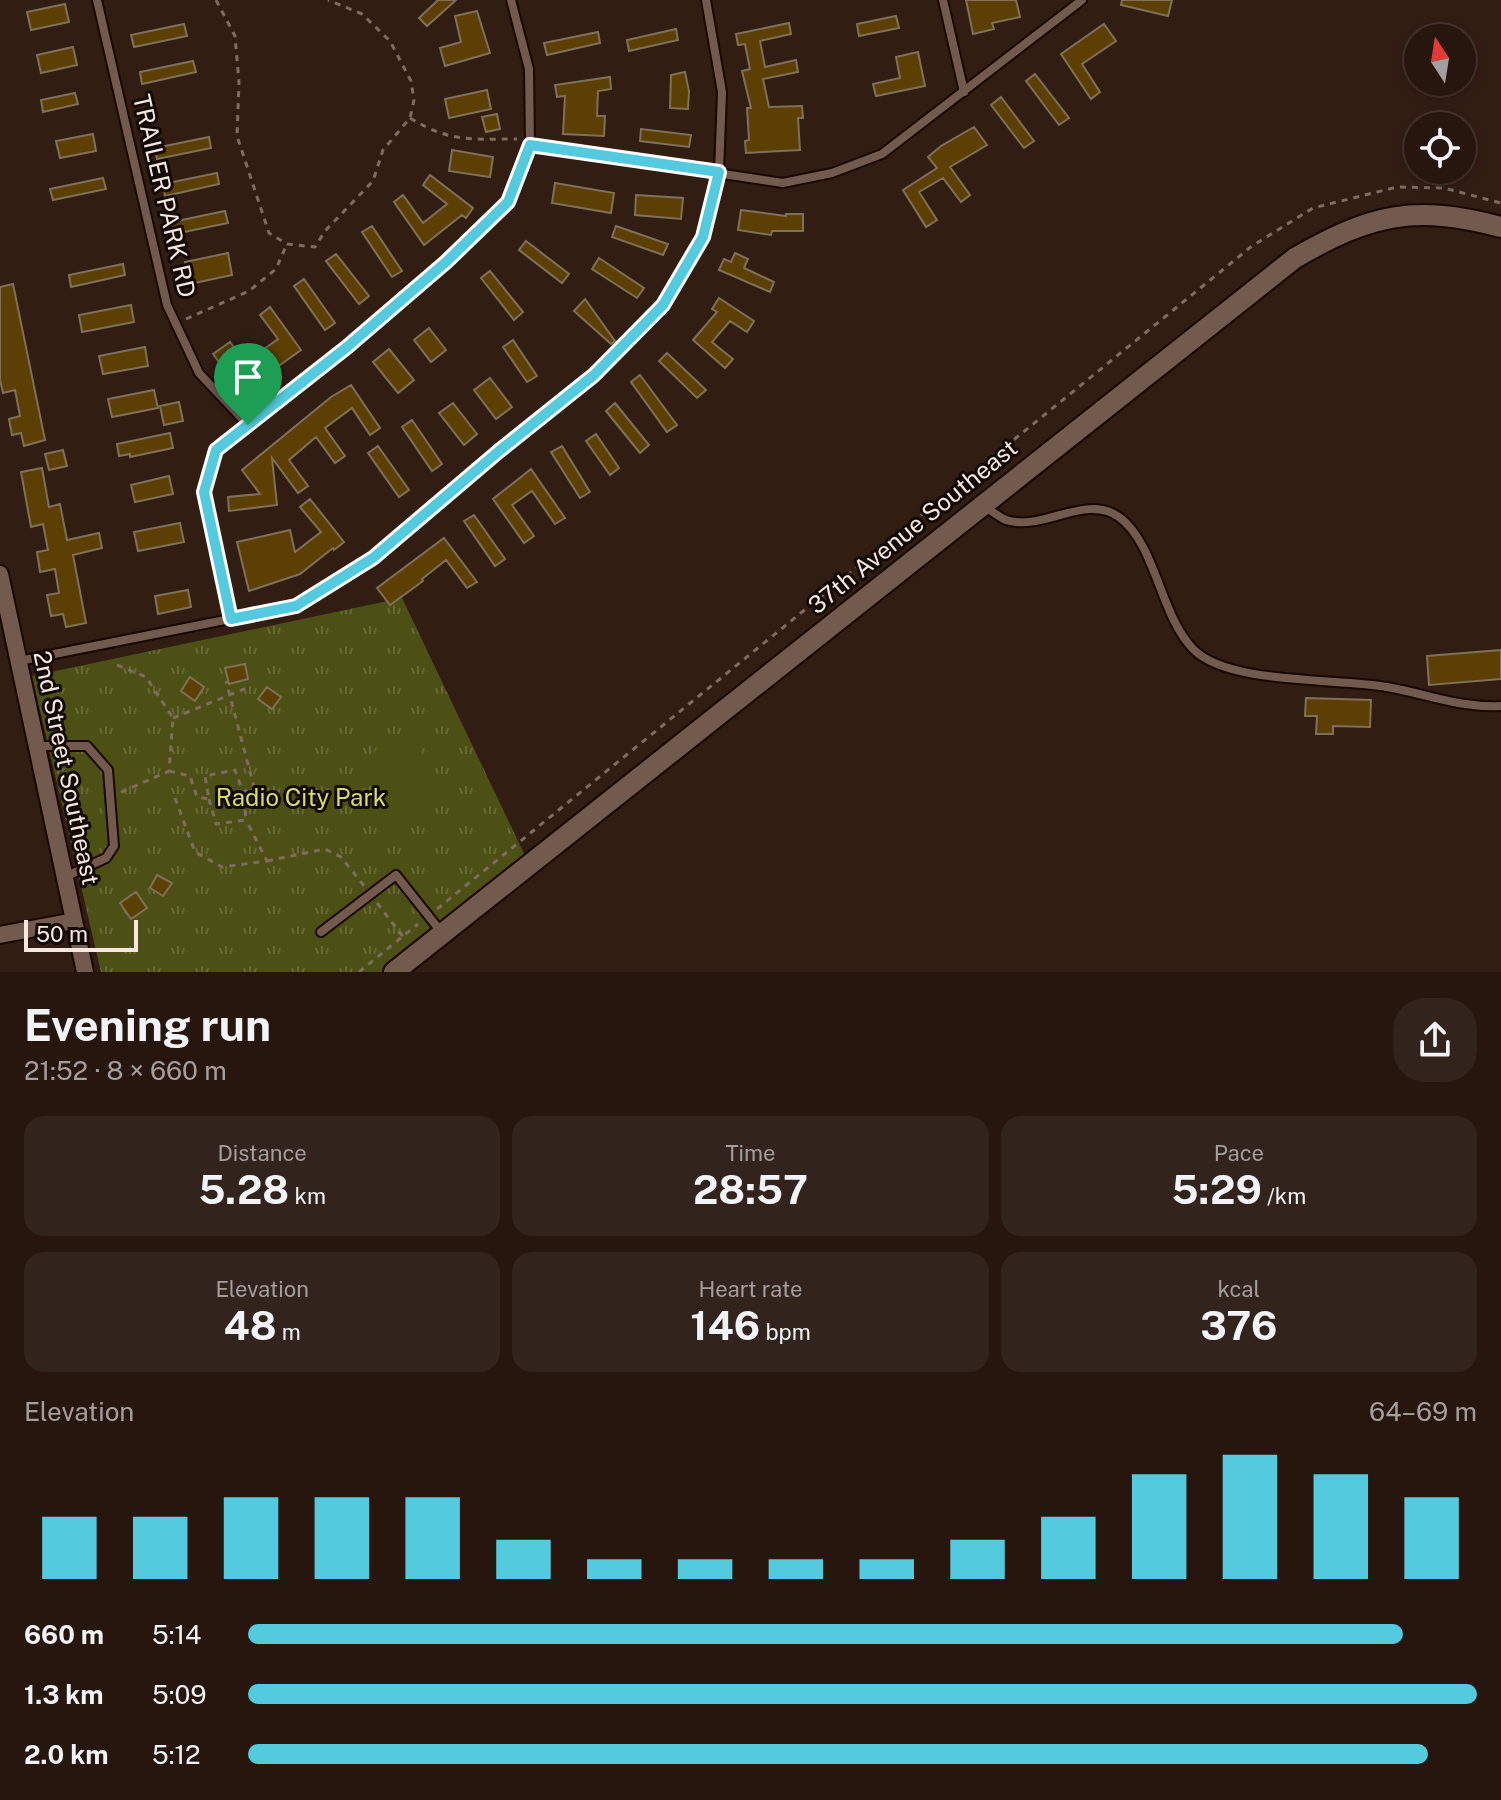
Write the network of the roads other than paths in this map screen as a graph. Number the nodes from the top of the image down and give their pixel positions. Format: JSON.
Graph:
{"nodes":[{"id":1,"x":97,"y":0,"type":"edge"},
{"id":2,"x":511,"y":0,"type":"edge"},
{"id":3,"x":706,"y":0,"type":"edge"},
{"id":4,"x":943,"y":0,"type":"edge"},
{"id":5,"x":1082,"y":0,"type":"edge"},
{"id":6,"x":964,"y":92,"type":"junction"},
{"id":7,"x":530,"y":145,"type":"junction"},
{"id":8,"x":719,"y":172,"type":"junction"},
{"id":9,"x":1501,"y":227,"type":"edge"},
{"id":10,"x":248,"y":425,"type":"junction"},
{"id":11,"x":981,"y":505,"type":"junction"},
{"id":12,"x":0,"y":574,"type":"edge"},
{"id":13,"x":231,"y":619,"type":"junction"},
{"id":14,"x":19,"y":661,"type":"junction"},
{"id":15,"x":0,"y":665,"type":"edge"},
{"id":16,"x":1501,"y":706,"type":"edge"},
{"id":17,"x":36,"y":746,"type":"junction"},
{"id":18,"x":65,"y":877,"type":"junction"},
{"id":19,"x":74,"y":921,"type":"junction"},
{"id":20,"x":321,"y":932,"type":"dead end"},
{"id":21,"x":443,"y":934,"type":"junction"},
{"id":22,"x":0,"y":935,"type":"edge"},
{"id":23,"x":85,"y":972,"type":"edge"},
{"id":24,"x":394,"y":972,"type":"edge"}],
"edges":[{"from":1,"to":10,"type":"lane","name":"TRAILER PARK RD"},
{"from":2,"to":7,"type":"lane"},
{"from":3,"to":8,"type":"lane"},
{"from":4,"to":6,"type":"lane"},
{"from":5,"to":6,"type":"lane"},
{"from":6,"to":8,"type":"lane"},
{"from":7,"to":8,"type":"lane"},
{"from":7,"to":10,"type":"lane"},
{"from":8,"to":13,"type":"lane"},
{"from":9,"to":11,"type":"street","name":"37th Avenue Southeast"},
{"from":10,"to":13,"type":"lane"},
{"from":11,"to":16,"type":"lane"},
{"from":11,"to":21,"type":"street","name":"37th Avenue Southeast"},
{"from":12,"to":14,"type":"street","name":"2nd Street Southeast"},
{"from":13,"to":14,"type":"lane"},
{"from":14,"to":15,"type":"street"},
{"from":14,"to":17,"type":"street","name":"2nd Street Southeast"},
{"from":17,"to":18,"type":"street","name":"2nd Street Southeast"},
{"from":17,"to":18,"type":"lane"},
{"from":18,"to":19,"type":"street","name":"2nd Street Southeast"},
{"from":19,"to":22,"type":"street"},
{"from":19,"to":23,"type":"street","name":"2nd Street Southeast"},
{"from":20,"to":21,"type":"lane"},
{"from":21,"to":24,"type":"street","name":"37th Avenue Southeast"}]}
